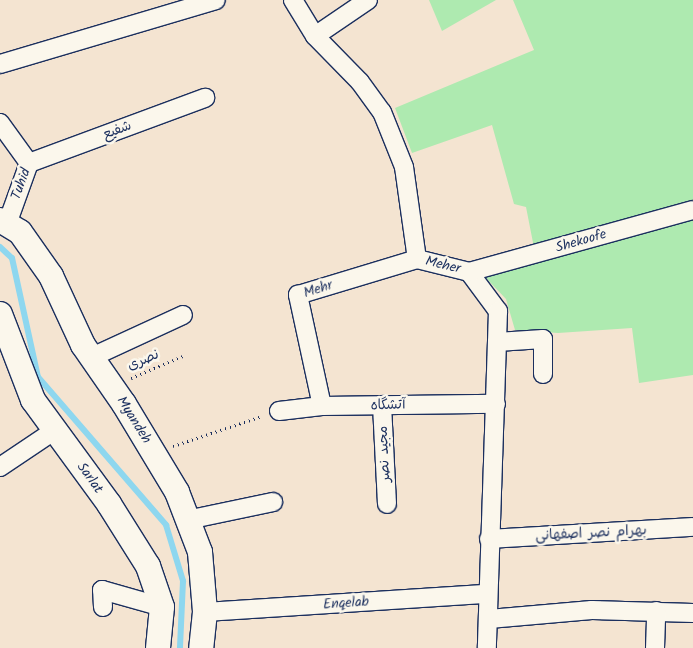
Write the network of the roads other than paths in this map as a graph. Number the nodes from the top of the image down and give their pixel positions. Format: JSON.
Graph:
{"nodes":[{"id":1,"x":216,"y":0,"type":"edge"},
{"id":2,"x":293,"y":0,"type":"edge"},
{"id":3,"x":368,"y":0,"type":"edge"},
{"id":4,"x":315,"y":36,"type":"junction"},
{"id":5,"x":0,"y":64,"type":"edge"},
{"id":6,"x":205,"y":98,"type":"dead end"},
{"id":7,"x":0,"y":123,"type":"edge"},
{"id":8,"x":30,"y":163,"type":"junction"},
{"id":9,"x":693,"y":210,"type":"edge"},
{"id":10,"x":3,"y":222,"type":"edge"},
{"id":11,"x":417,"y":259,"type":"junction"},
{"id":12,"x":470,"y":272,"type":"junction"},
{"id":13,"x":0,"y":314,"type":"edge"},
{"id":14,"x":183,"y":315,"type":"dead end"},
{"id":15,"x":497,"y":342,"type":"junction"},
{"id":16,"x":92,"y":357,"type":"junction"},
{"id":17,"x":543,"y":374,"type":"dead end"},
{"id":18,"x":496,"y":404,"type":"junction"},
{"id":19,"x":382,"y":405,"type":"junction"},
{"id":20,"x":322,"y":406,"type":"junction"},
{"id":21,"x":279,"y":410,"type":"road end"},
{"id":22,"x":55,"y":430,"type":"junction"},
{"id":23,"x":0,"y":467,"type":"edge"},
{"id":24,"x":273,"y":502,"type":"dead end"},
{"id":25,"x":387,"y":504,"type":"dead end"},
{"id":26,"x":187,"y":520,"type":"junction"},
{"id":27,"x":693,"y":527,"type":"edge"},
{"id":28,"x":489,"y":539,"type":"junction"},
{"id":29,"x":487,"y":594,"type":"junction"},
{"id":30,"x":103,"y":607,"type":"dead end"},
{"id":31,"x":162,"y":607,"type":"junction"},
{"id":32,"x":656,"y":611,"type":"junction"},
{"id":33,"x":205,"y":612,"type":"junction"},
{"id":34,"x":693,"y":613,"type":"edge"},
{"id":35,"x":488,"y":620,"type":"junction"},
{"id":36,"x":158,"y":648,"type":"edge"},
{"id":37,"x":201,"y":648,"type":"edge"},
{"id":38,"x":487,"y":648,"type":"edge"},
{"id":39,"x":655,"y":648,"type":"edge"}],
"edges":[{"from":1,"to":5,"type":"street"},
{"from":2,"to":4,"type":"street","name":"Meher"},
{"from":3,"to":4,"type":"street"},
{"from":4,"to":11,"type":"street","name":"Meher"},
{"from":6,"to":8,"type":"street","name":"شفیع"},
{"from":7,"to":8,"type":"street","name":"Tuhid"},
{"from":8,"to":10,"type":"street","name":"Tuhid"},
{"from":9,"to":12,"type":"street","name":"Shekoofe"},
{"from":10,"to":16,"type":"street","name":"Myandeh"},
{"from":11,"to":12,"type":"street","name":"Meher"},
{"from":11,"to":20,"type":"street","name":"Mehr"},
{"from":12,"to":15,"type":"street","name":"Meher"},
{"from":13,"to":22,"type":"street","name":"Sarlat"},
{"from":14,"to":16,"type":"street"},
{"from":15,"to":17,"type":"street"},
{"from":15,"to":18,"type":"street","name":"Meher"},
{"from":16,"to":26,"type":"street","name":"Myandeh"},
{"from":18,"to":19,"type":"street","name":"آتشگاه"},
{"from":18,"to":28,"type":"street","name":"Meher"},
{"from":19,"to":20,"type":"street","name":"آتشگاه"},
{"from":19,"to":25,"type":"street","name":"مجید نصر"},
{"from":20,"to":21,"type":"street","name":"آتشگاه"},
{"from":22,"to":23,"type":"street"},
{"from":22,"to":31,"type":"street","name":"Sarlat"},
{"from":24,"to":26,"type":"street"},
{"from":26,"to":33,"type":"street","name":"Myandeh"},
{"from":27,"to":28,"type":"street","name":"بهرام نصر اصفهانی"},
{"from":28,"to":29,"type":"street","name":"Meher"},
{"from":29,"to":33,"type":"street","name":"Enqelab"},
{"from":29,"to":35,"type":"street","name":"Meher"},
{"from":30,"to":31,"type":"street"},
{"from":31,"to":36,"type":"street","name":"Sarlat"},
{"from":32,"to":34,"type":"street"},
{"from":32,"to":35,"type":"street"},
{"from":32,"to":39,"type":"street"},
{"from":33,"to":37,"type":"street","name":"Myandeh"},
{"from":35,"to":38,"type":"street","name":"Meher"}]}
